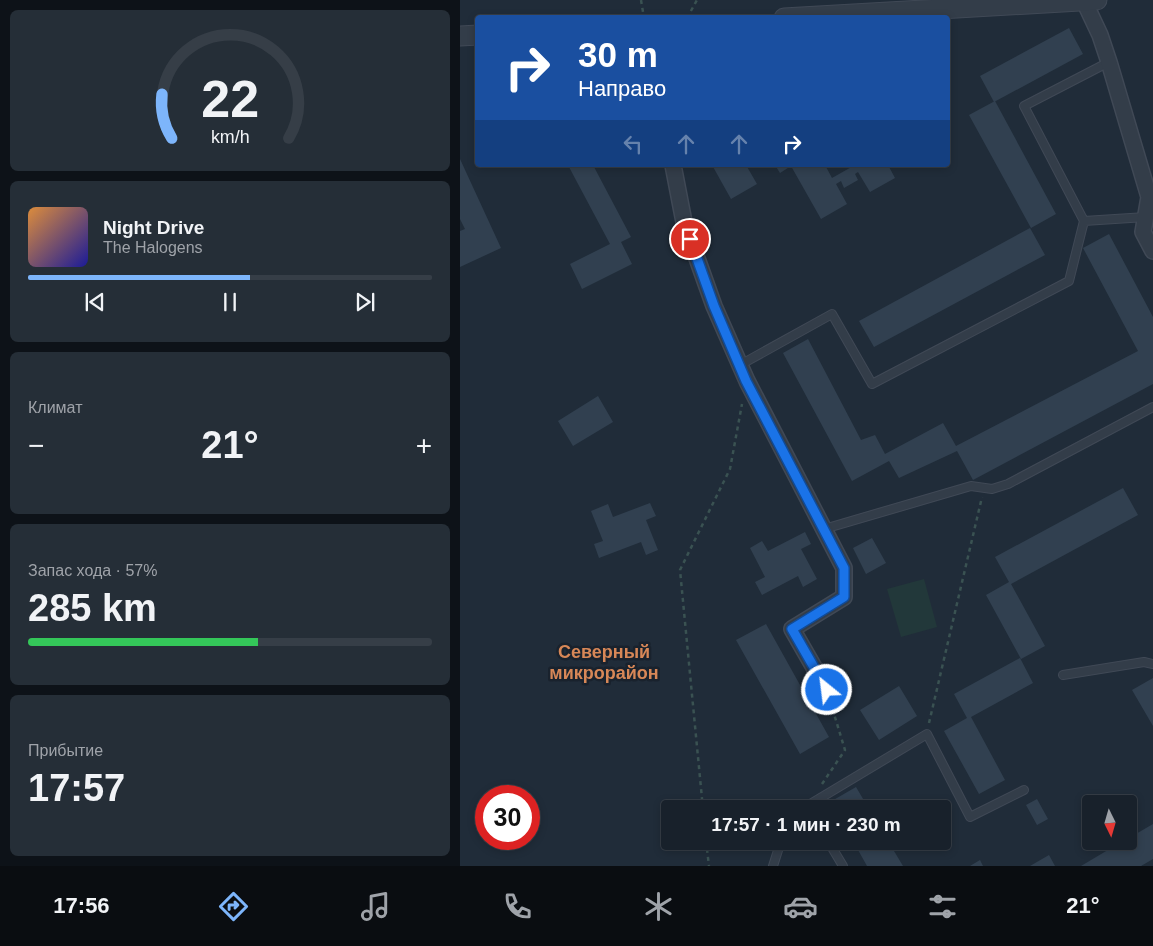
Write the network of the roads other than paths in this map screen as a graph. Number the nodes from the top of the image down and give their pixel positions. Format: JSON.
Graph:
{"nodes":[{"id":1,"x":1097,"y":0,"type":"edge"},
{"id":2,"x":1084,"y":1,"type":"edge"},
{"id":3,"x":837,"y":15,"type":"edge"},
{"id":4,"x":475,"y":35,"type":"edge"},
{"id":5,"x":460,"y":36,"type":"edge"},
{"id":6,"x":1109,"y":62,"type":"junction"},
{"id":7,"x":673,"y":167,"type":"edge"},
{"id":8,"x":1151,"y":197,"type":"edge"},
{"id":9,"x":1146,"y":217,"type":"junction"},
{"id":10,"x":1084,"y":221,"type":"junction"},
{"id":11,"x":1153,"y":251,"type":"edge"},
{"id":12,"x":740,"y":365,"type":"junction"},
{"id":13,"x":1153,"y":407,"type":"edge"},
{"id":14,"x":824,"y":529,"type":"junction"},
{"id":15,"x":1153,"y":664,"type":"edge"},
{"id":16,"x":1063,"y":675,"type":"dead end"},
{"id":17,"x":827,"y":690,"type":"road end"},
{"id":18,"x":1024,"y":790,"type":"dead end"},
{"id":19,"x":819,"y":800,"type":"edge"},
{"id":20,"x":778,"y":850,"type":"edge"},
{"id":21,"x":833,"y":850,"type":"edge"},
{"id":22,"x":773,"y":866,"type":"edge"},
{"id":23,"x":843,"y":866,"type":"edge"}],
"edges":[{"from":1,"to":2,"type":"street"},
{"from":2,"to":3,"type":"street"},
{"from":2,"to":6,"type":"street"},
{"from":4,"to":5,"type":"street"},
{"from":6,"to":8,"type":"street"},
{"from":6,"to":10,"type":"lane"},
{"from":7,"to":12,"type":"street"},
{"from":8,"to":9,"type":"street"},
{"from":9,"to":10,"type":"lane"},
{"from":9,"to":11,"type":"street"},
{"from":10,"to":12,"type":"lane"},
{"from":12,"to":14,"type":"street"},
{"from":13,"to":14,"type":"lane"},
{"from":14,"to":17,"type":"street"},
{"from":15,"to":16,"type":"lane"},
{"from":18,"to":19,"type":"lane"},
{"from":20,"to":22,"type":"lane"},
{"from":21,"to":23,"type":"lane"}]}
